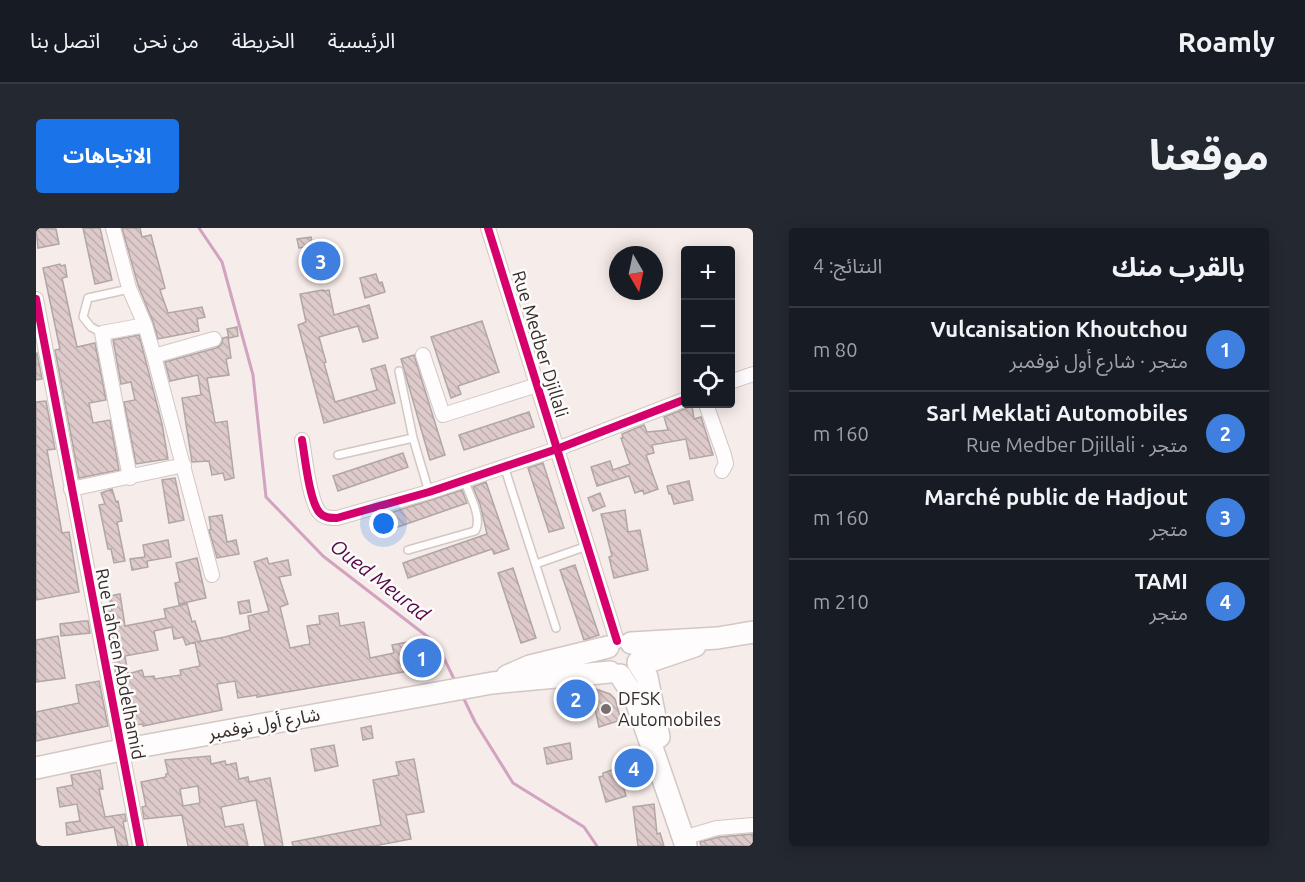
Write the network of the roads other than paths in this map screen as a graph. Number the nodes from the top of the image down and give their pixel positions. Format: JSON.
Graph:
{"nodes":[{"id":1,"x":113,"y":228,"type":"edge"},
{"id":2,"x":488,"y":228,"type":"edge"},
{"id":3,"x":129,"y":288,"type":"junction"},
{"id":4,"x":36,"y":299,"type":"edge"},
{"id":5,"x":145,"y":325,"type":"junction"},
{"id":6,"x":102,"y":333,"type":"junction"},
{"id":7,"x":214,"y":339,"type":"dead end"},
{"id":8,"x":423,"y":355,"type":"dead end"},
{"id":9,"x":154,"y":356,"type":"junction"},
{"id":10,"x":399,"y":371,"type":"dead end"},
{"id":11,"x":753,"y":374,"type":"edge"},
{"id":12,"x":735,"y":380,"type":"edge"},
{"id":13,"x":537,"y":385,"type":"junction"},
{"id":14,"x":681,"y":401,"type":"edge"},
{"id":15,"x":707,"y":408,"type":"edge"},
{"id":16,"x":413,"y":438,"type":"junction"},
{"id":17,"x":302,"y":440,"type":"dead end"},
{"id":18,"x":557,"y":449,"type":"junction"},
{"id":19,"x":338,"y":455,"type":"dead end"},
{"id":20,"x":184,"y":465,"type":"junction"},
{"id":21,"x":504,"y":466,"type":"junction"},
{"id":22,"x":722,"y":471,"type":"dead end"},
{"id":23,"x":130,"y":478,"type":"junction"},
{"id":24,"x":464,"y":480,"type":"junction"},
{"id":25,"x":71,"y":489,"type":"junction"},
{"id":26,"x":429,"y":492,"type":"junction"},
{"id":27,"x":587,"y":546,"type":"junction"},
{"id":28,"x":408,"y":550,"type":"dead end"},
{"id":29,"x":536,"y":564,"type":"junction"},
{"id":30,"x":212,"y":575,"type":"dead end"},
{"id":31,"x":556,"y":628,"type":"dead end"},
{"id":32,"x":753,"y":632,"type":"edge"},
{"id":33,"x":626,"y":651,"type":"junction"},
{"id":34,"x":615,"y":674,"type":"junction"},
{"id":35,"x":488,"y":684,"type":"junction"},
{"id":36,"x":121,"y":750,"type":"junction"},
{"id":37,"x":36,"y":768,"type":"edge"},
{"id":38,"x":667,"y":788,"type":"junction"},
{"id":39,"x":753,"y":825,"type":"edge"},
{"id":40,"x":685,"y":842,"type":"edge"},
{"id":41,"x":140,"y":846,"type":"edge"}],
"edges":[{"from":1,"to":3,"type":"street"},
{"from":2,"to":13,"type":"street","name":"Rue Medber Djillali"},
{"from":3,"to":5,"type":"street"},
{"from":3,"to":6,"type":"lane"},
{"from":4,"to":25,"type":"street","name":"Rue Lahcen Abdelhamid"},
{"from":5,"to":6,"type":"street"},
{"from":5,"to":9,"type":"street"},
{"from":6,"to":23,"type":"street"},
{"from":7,"to":9,"type":"street"},
{"from":8,"to":13,"type":"street"},
{"from":9,"to":20,"type":"street"},
{"from":10,"to":16,"type":"lane"},
{"from":11,"to":12,"type":"street"},
{"from":13,"to":18,"type":"street","name":"Rue Medber Djillali"},
{"from":14,"to":18,"type":"street"},
{"from":15,"to":22,"type":"street"},
{"from":16,"to":19,"type":"lane"},
{"from":16,"to":26,"type":"lane"},
{"from":17,"to":26,"type":"street"},
{"from":18,"to":21,"type":"street"},
{"from":18,"to":27,"type":"street","name":"Rue Medber Djillali"},
{"from":20,"to":23,"type":"street"},
{"from":20,"to":30,"type":"street"},
{"from":21,"to":24,"type":"street"},
{"from":21,"to":29,"type":"lane"},
{"from":23,"to":25,"type":"street"},
{"from":24,"to":26,"type":"street"},
{"from":24,"to":28,"type":"lane"},
{"from":25,"to":36,"type":"street","name":"Rue Lahcen Abdelhamid"},
{"from":27,"to":29,"type":"lane"},
{"from":27,"to":33,"type":"street","name":"Rue Medber Djillali"},
{"from":29,"to":31,"type":"lane"},
{"from":32,"to":33,"type":"main road"},
{"from":33,"to":34,"type":"main road"},
{"from":33,"to":34,"type":"main road"},
{"from":33,"to":35,"type":"main road"},
{"from":33,"to":38,"type":"main road"},
{"from":34,"to":35,"type":"main road"},
{"from":34,"to":38,"type":"main road"},
{"from":35,"to":36,"type":"main road","name":"شارع أول نوفمبر"},
{"from":36,"to":37,"type":"main road","name":"شارع أول نوفمبر"},
{"from":36,"to":41,"type":"street","name":"Rue Lahcen Abdelhamid"},
{"from":38,"to":40,"type":"main road"},
{"from":39,"to":40,"type":"street"}]}
